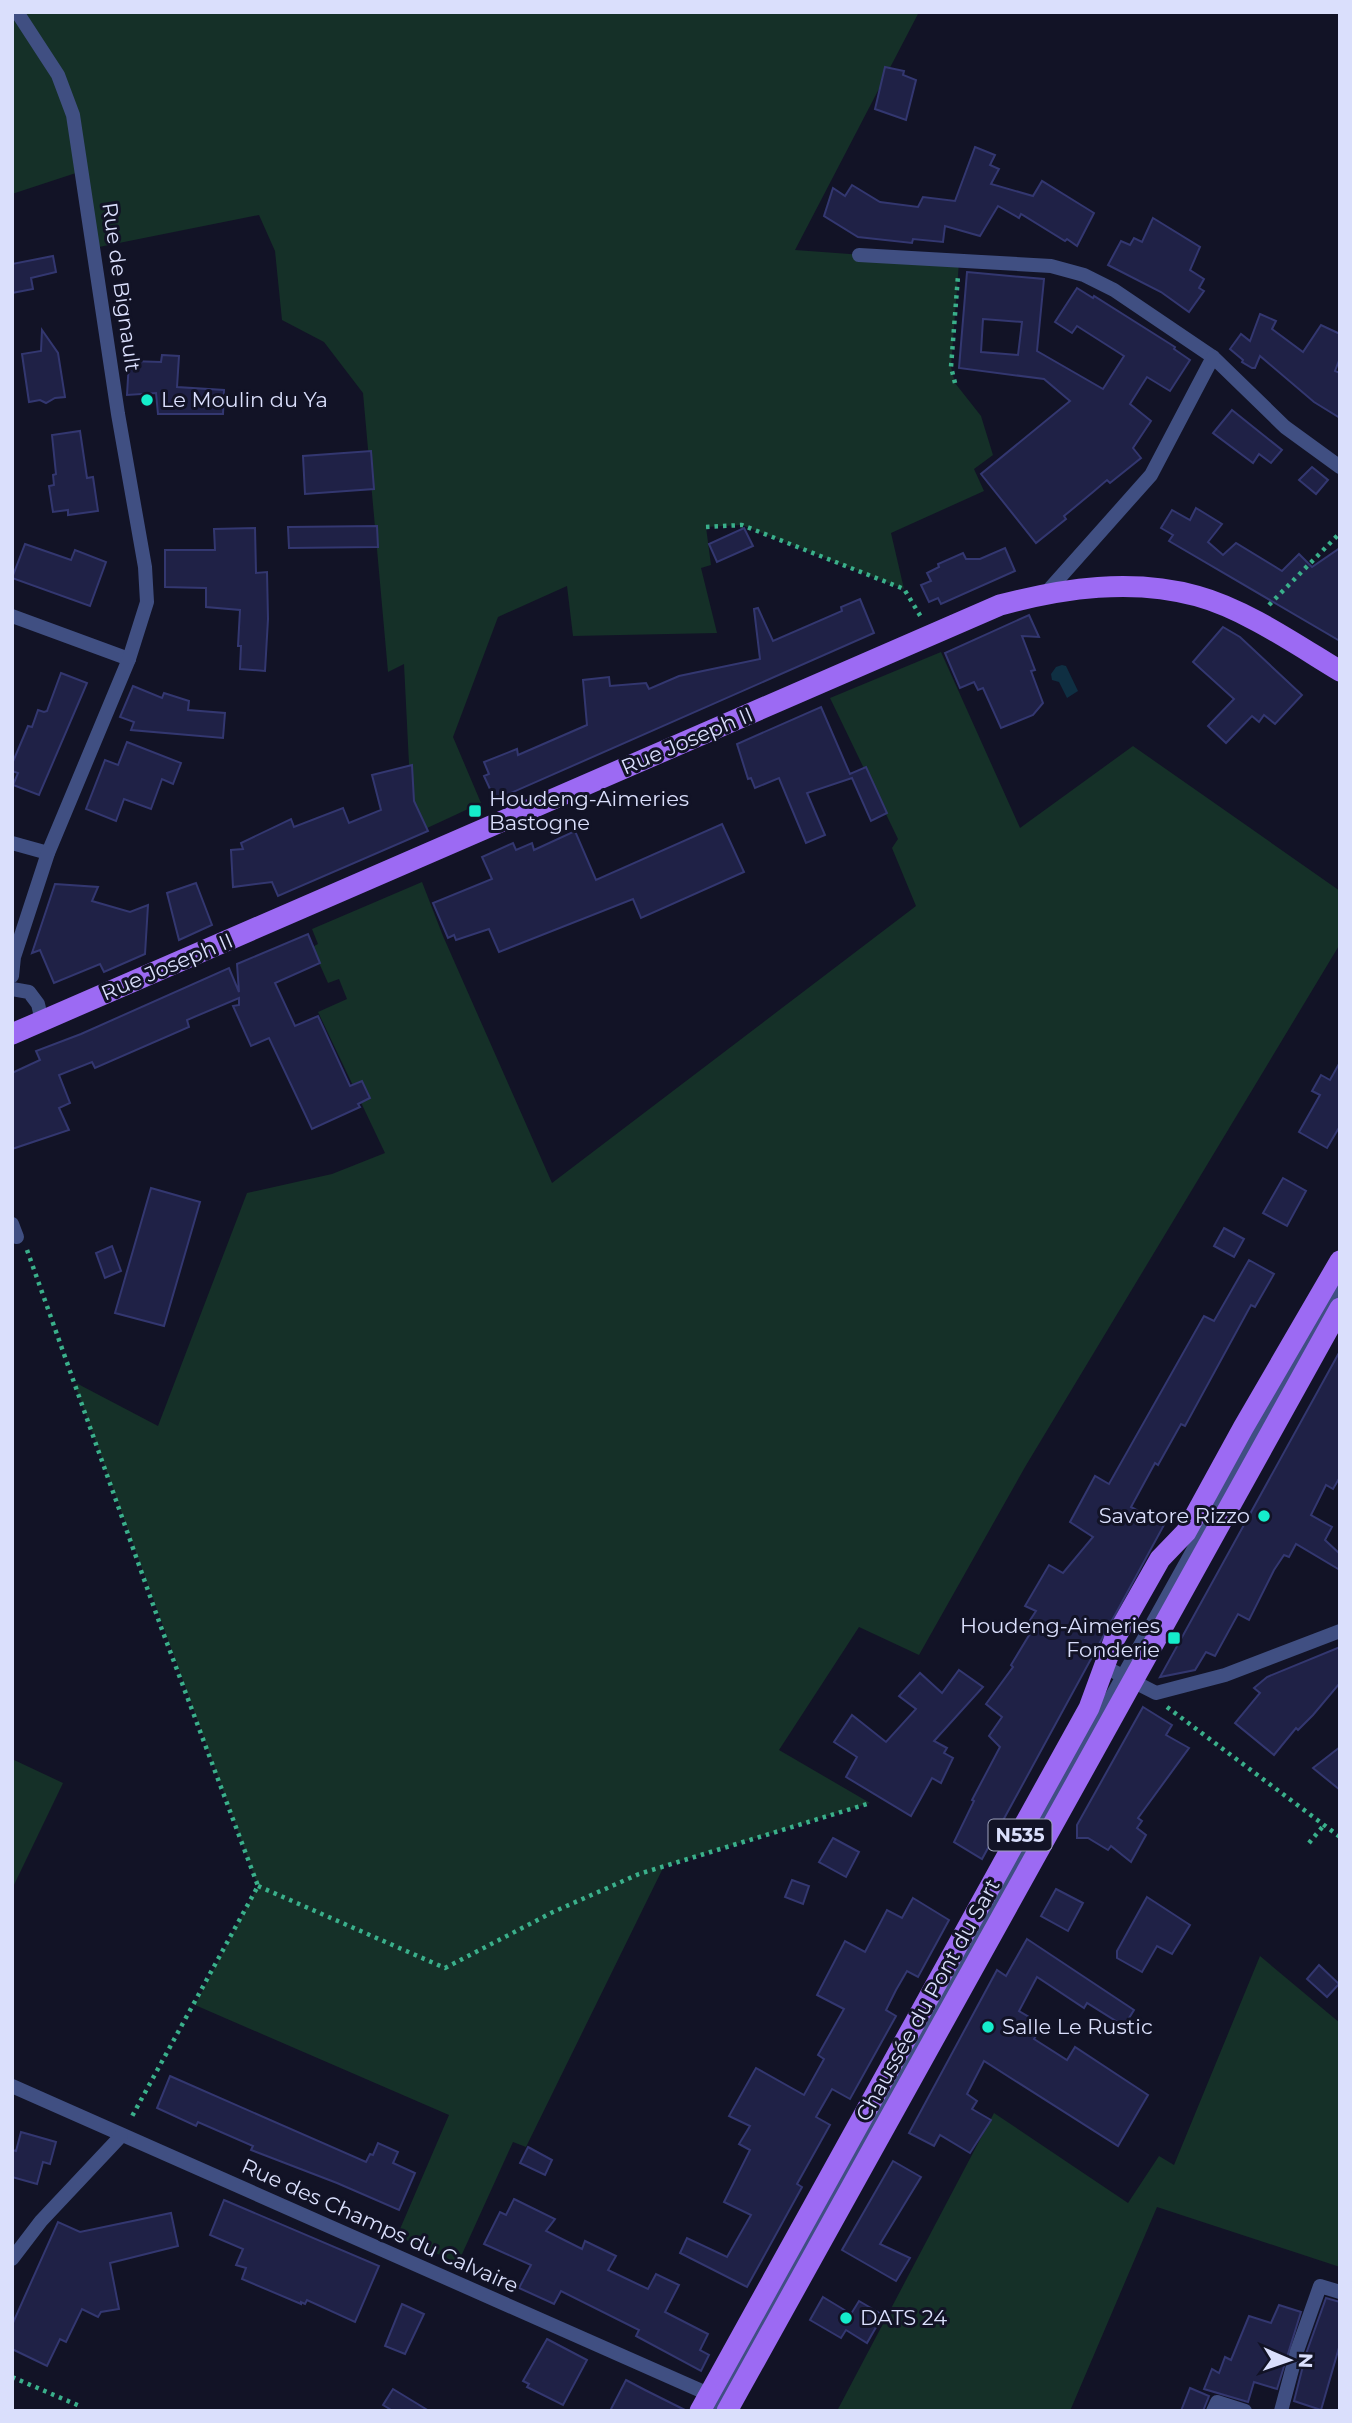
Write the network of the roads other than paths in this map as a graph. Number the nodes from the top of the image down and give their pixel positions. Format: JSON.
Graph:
{"nodes":[{"id":1,"x":17,"y":12,"type":"edge"},
{"id":2,"x":859,"y":255,"type":"dead end"},
{"id":3,"x":1213,"y":357,"type":"junction"},
{"id":4,"x":1340,"y":467,"type":"edge"},
{"id":5,"x":1046,"y":593,"type":"junction"},
{"id":6,"x":12,"y":616,"type":"edge"},
{"id":7,"x":129,"y":659,"type":"junction"},
{"id":8,"x":1340,"y":671,"type":"edge"},
{"id":9,"x":12,"y":843,"type":"edge"},
{"id":10,"x":48,"y":853,"type":"junction"},
{"id":11,"x":12,"y":976,"type":"edge"},
{"id":12,"x":12,"y":989,"type":"edge"},
{"id":13,"x":42,"y":1021,"type":"junction"},
{"id":14,"x":12,"y":1034,"type":"edge"},
{"id":15,"x":1340,"y":1261,"type":"edge"},
{"id":16,"x":1340,"y":1284,"type":"edge"},
{"id":17,"x":1340,"y":1308,"type":"edge"},
{"id":18,"x":1340,"y":1631,"type":"edge"},
{"id":19,"x":1120,"y":1675,"type":"junction"},
{"id":20,"x":12,"y":2087,"type":"edge"},
{"id":21,"x":121,"y":2136,"type":"junction"},
{"id":22,"x":12,"y":2259,"type":"edge"},
{"id":23,"x":1340,"y":2292,"type":"edge"},
{"id":24,"x":717,"y":2405,"type":"edge"},
{"id":25,"x":1213,"y":2411,"type":"edge"},
{"id":26,"x":1245,"y":2411,"type":"edge"},
{"id":27,"x":1281,"y":2411,"type":"edge"}],
"edges":[{"from":1,"to":7,"type":"street","name":"Rue de Bignault"},
{"from":2,"to":3,"type":"street"},
{"from":3,"to":4,"type":"street"},
{"from":3,"to":5,"type":"street"},
{"from":5,"to":8,"type":"main road","name":"Rue Joseph II"},
{"from":5,"to":13,"type":"main road","name":"Rue Joseph II"},
{"from":6,"to":7,"type":"street"},
{"from":7,"to":10,"type":"street","name":"Rue de Bignault"},
{"from":9,"to":10,"type":"street"},
{"from":10,"to":11,"type":"street","name":"Rue de Bignault"},
{"from":12,"to":13,"type":"street"},
{"from":13,"to":14,"type":"main road","name":"Rue Joseph II"},
{"from":15,"to":19,"type":"main road","name":"Chaussée du Pont du Sart","number":"N535"},
{"from":16,"to":19,"type":"lane"},
{"from":17,"to":19,"type":"main road","name":"Chaussée du Pont du Sart","number":"N535"},
{"from":18,"to":19,"type":"street"},
{"from":19,"to":24,"type":"main road","name":"Chaussée du Pont du Sart","number":"N535"},
{"from":19,"to":24,"type":"main road","name":"Chaussée du Pont du Sart","number":"N535"},
{"from":20,"to":21,"type":"street","name":"Rue des Champs du Calvaire"},
{"from":21,"to":22,"type":"street"},
{"from":21,"to":24,"type":"street","name":"Rue des Champs du Calvaire"},
{"from":23,"to":27,"type":"street"},
{"from":25,"to":26,"type":"street"}]}
